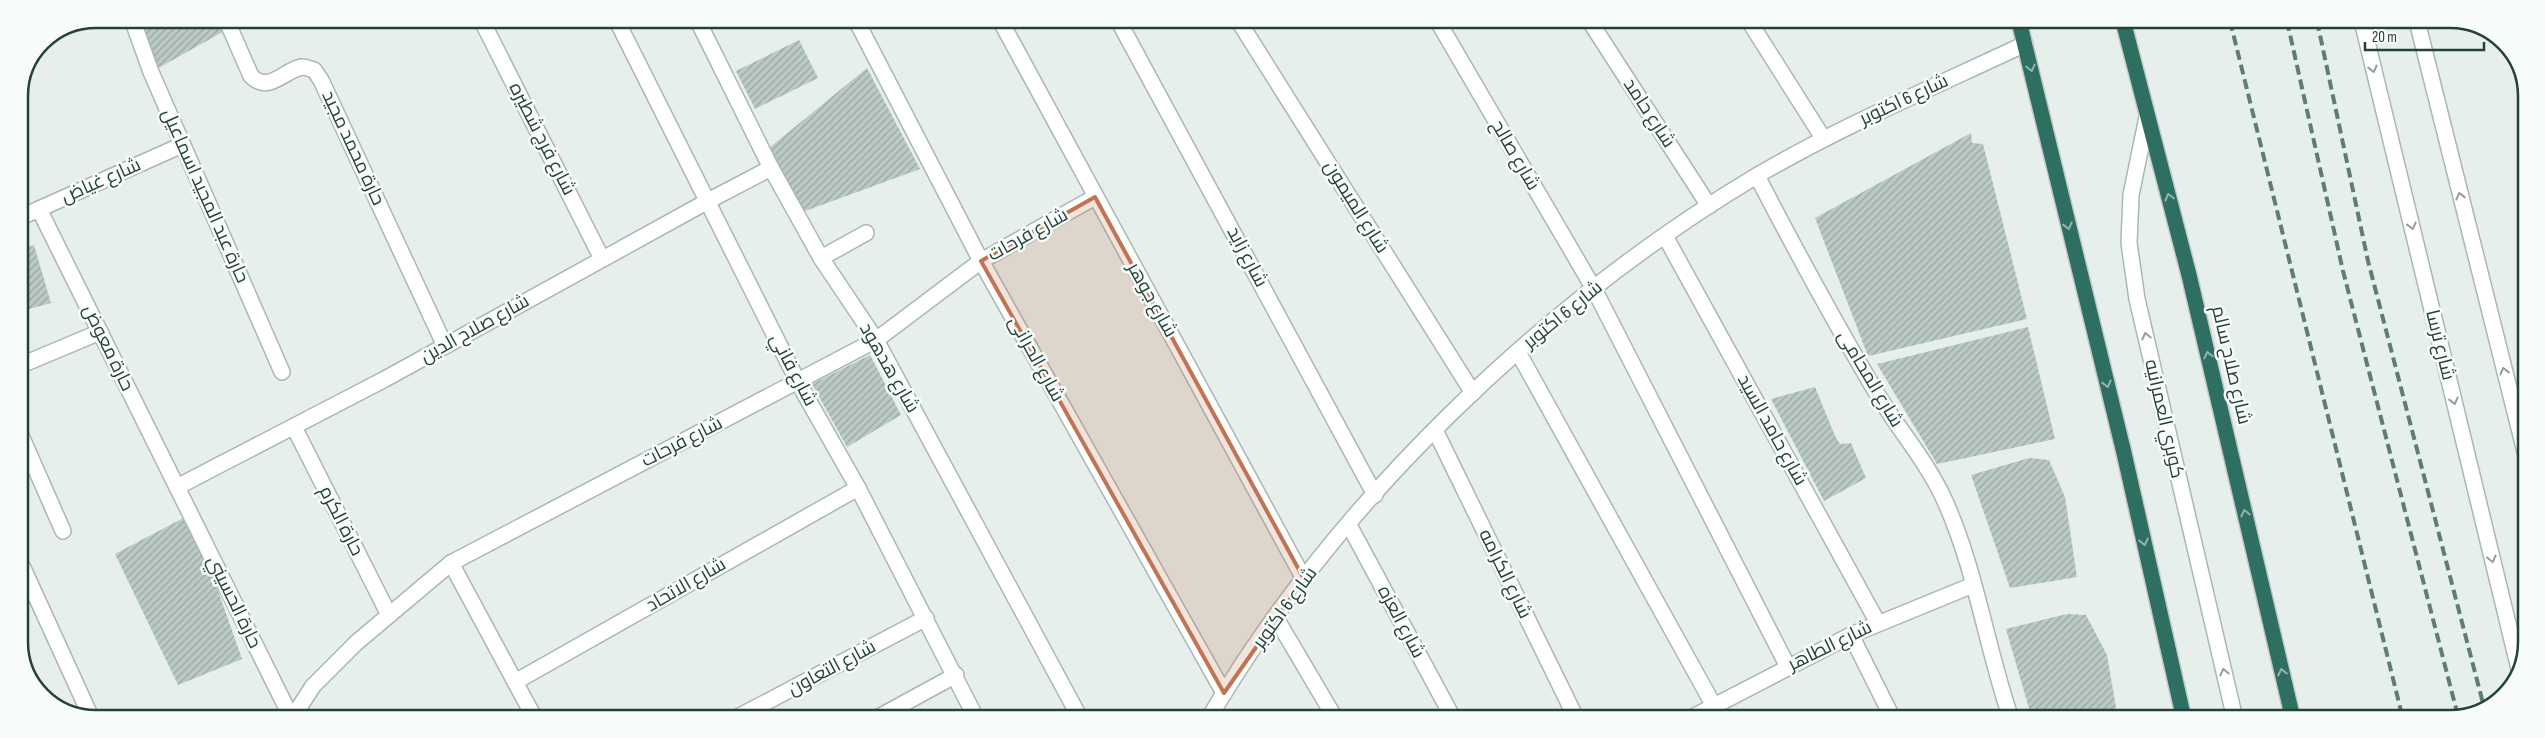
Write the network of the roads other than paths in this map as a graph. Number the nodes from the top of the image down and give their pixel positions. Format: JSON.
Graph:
{"nodes":[{"id":1,"x":135,"y":28,"type":"edge"},
{"id":2,"x":230,"y":28,"type":"edge"},
{"id":3,"x":486,"y":28,"type":"edge"},
{"id":4,"x":621,"y":28,"type":"edge"},
{"id":5,"x":702,"y":28,"type":"edge"},
{"id":6,"x":860,"y":28,"type":"edge"},
{"id":7,"x":1004,"y":28,"type":"edge"},
{"id":8,"x":1122,"y":28,"type":"edge"},
{"id":9,"x":1243,"y":28,"type":"edge"},
{"id":10,"x":1442,"y":28,"type":"edge"},
{"id":11,"x":1594,"y":28,"type":"edge"},
{"id":12,"x":1754,"y":28,"type":"edge"},
{"id":13,"x":2021,"y":28,"type":"edge"},
{"id":14,"x":2125,"y":28,"type":"edge"},
{"id":15,"x":2364,"y":28,"type":"edge"},
{"id":16,"x":2419,"y":28,"type":"edge"},
{"id":17,"x":2026,"y":44,"type":"junction"},
{"id":18,"x":2147,"y":117,"type":"junction"},
{"id":19,"x":1823,"y":138,"type":"junction"},
{"id":20,"x":182,"y":145,"type":"junction"},
{"id":21,"x":771,"y":168,"type":"junction"},
{"id":22,"x":1757,"y":176,"type":"junction"},
{"id":23,"x":1095,"y":197,"type":"junction"},
{"id":24,"x":708,"y":201,"type":"junction"},
{"id":25,"x":1709,"y":206,"type":"junction"},
{"id":26,"x":39,"y":209,"type":"junction"},
{"id":27,"x":28,"y":214,"type":"edge"},
{"id":28,"x":866,"y":233,"type":"dead end"},
{"id":29,"x":1665,"y":236,"type":"junction"},
{"id":30,"x":820,"y":258,"type":"junction"},
{"id":31,"x":602,"y":259,"type":"junction"},
{"id":32,"x":981,"y":261,"type":"junction"},
{"id":33,"x":1594,"y":289,"type":"junction"},
{"id":34,"x":100,"y":332,"type":"junction"},
{"id":35,"x":876,"y":340,"type":"junction"},
{"id":36,"x":445,"y":346,"type":"junction"},
{"id":37,"x":1518,"y":352,"type":"junction"},
{"id":38,"x":28,"y":362,"type":"edge"},
{"id":39,"x":282,"y":372,"type":"dead end"},
{"id":40,"x":798,"y":382,"type":"junction"},
{"id":41,"x":1473,"y":393,"type":"junction"},
{"id":42,"x":2518,"y":422,"type":"edge"},
{"id":43,"x":294,"y":427,"type":"junction"},
{"id":44,"x":1435,"y":430,"type":"junction"},
{"id":45,"x":28,"y":451,"type":"edge"},
{"id":46,"x":178,"y":487,"type":"junction"},
{"id":47,"x":858,"y":488,"type":"junction"},
{"id":48,"x":1375,"y":494,"type":"junction"},
{"id":49,"x":1349,"y":525,"type":"junction"},
{"id":50,"x":63,"y":531,"type":"dead end"},
{"id":51,"x":451,"y":563,"type":"junction"},
{"id":52,"x":28,"y":579,"type":"edge"},
{"id":53,"x":1304,"y":579,"type":"junction"},
{"id":54,"x":1973,"y":584,"type":"junction"},
{"id":55,"x":389,"y":615,"type":"junction"},
{"id":56,"x":926,"y":618,"type":"junction"},
{"id":57,"x":1276,"y":618,"type":"junction"},
{"id":58,"x":1878,"y":623,"type":"junction"},
{"id":59,"x":1851,"y":635,"type":"junction"},
{"id":60,"x":2516,"y":656,"type":"edge"},
{"id":61,"x":1788,"y":667,"type":"junction"},
{"id":62,"x":956,"y":675,"type":"junction"},
{"id":63,"x":515,"y":682,"type":"junction"},
{"id":64,"x":1224,"y":693,"type":"junction"},
{"id":65,"x":1714,"y":706,"type":"junction"},
{"id":66,"x":88,"y":710,"type":"edge"},
{"id":67,"x":289,"y":710,"type":"edge"},
{"id":68,"x":297,"y":710,"type":"edge"},
{"id":69,"x":530,"y":710,"type":"edge"},
{"id":70,"x":751,"y":710,"type":"edge"},
{"id":71,"x":892,"y":710,"type":"edge"},
{"id":72,"x":972,"y":710,"type":"edge"},
{"id":73,"x":1076,"y":710,"type":"edge"},
{"id":74,"x":1214,"y":710,"type":"edge"},
{"id":75,"x":1330,"y":710,"type":"edge"},
{"id":76,"x":1449,"y":710,"type":"edge"},
{"id":77,"x":1572,"y":710,"type":"edge"},
{"id":78,"x":1706,"y":710,"type":"edge"},
{"id":79,"x":1888,"y":710,"type":"edge"},
{"id":80,"x":2008,"y":710,"type":"edge"},
{"id":81,"x":2182,"y":710,"type":"edge"},
{"id":82,"x":2233,"y":710,"type":"edge"},
{"id":83,"x":2291,"y":710,"type":"edge"}],
"edges":[{"from":1,"to":20,"type":"street","name":"حارة عبد المجيد اسماعيل"},
{"from":2,"to":36,"type":"street","name":"حارة محمد مجيد"},
{"from":3,"to":31,"type":"street","name":"شارع فرج شطيره"},
{"from":4,"to":24,"type":"street","name":"شارع فاني"},
{"from":5,"to":21,"type":"street","name":"شارع هدهود"},
{"from":6,"to":32,"type":"street","name":"شارع الحرانى"},
{"from":7,"to":23,"type":"street","name":"شارع جوهر"},
{"from":8,"to":48,"type":"street","name":"شارع زايد"},
{"from":9,"to":41,"type":"street","name":"شارع الميمون"},
{"from":10,"to":33,"type":"street","name":"شارع صالح"},
{"from":11,"to":25,"type":"street","name":"شارع حامد"},
{"from":12,"to":19,"type":"street"},
{"from":13,"to":17,"type":"highway"},
{"from":14,"to":18,"type":"highway","name":"شارع صلاح سالم"},
{"from":15,"to":60,"type":"street","name":"شارع ترسا","one_way":true},
{"from":42,"to":16,"type":"street","one_way":true},
{"from":17,"to":19,"type":"street","name":"شارع 6 اكتوبر"},
{"from":17,"to":81,"type":"highway","one_way":true},
{"from":82,"to":18,"type":"street","name":"كوبري العمرانيه","one_way":true},
{"from":83,"to":18,"type":"highway","name":"شارع صلاح سالم","one_way":true},
{"from":19,"to":22,"type":"street","name":"شارع 6 اكتوبر"},
{"from":20,"to":26,"type":"street","name":"شارع غياض"},
{"from":20,"to":39,"type":"street","name":"حارة عبد المجيد اسماعيل"},
{"from":21,"to":24,"type":"street","name":"شارع صلاح الدين"},
{"from":21,"to":30,"type":"street","name":"شارع هدهود"},
{"from":22,"to":25,"type":"street","name":"شارع 6 اكتوبر"},
{"from":22,"to":54,"type":"street","name":"شارع المحامى"},
{"from":23,"to":32,"type":"street","name":"شارع فرحات"},
{"from":23,"to":53,"type":"street","name":"شارع جوهر"},
{"from":24,"to":31,"type":"street","name":"شارع صلاح الدين"},
{"from":24,"to":40,"type":"street","name":"شارع فاني"},
{"from":25,"to":29,"type":"street","name":"شارع 6 اكتوبر"},
{"from":26,"to":27,"type":"street","name":"شارع غياض"},
{"from":26,"to":34,"type":"street","name":"حارة معوض"},
{"from":28,"to":30,"type":"street"},
{"from":29,"to":33,"type":"street","name":"شارع 6 اكتوبر"},
{"from":29,"to":58,"type":"street","name":"شارع حامد السيد"},
{"from":30,"to":35,"type":"street","name":"شارع هدهود"},
{"from":31,"to":36,"type":"street","name":"شارع صلاح الدين"},
{"from":32,"to":35,"type":"street","name":"شارع فرحات"},
{"from":32,"to":64,"type":"street","name":"شارع الحرانى"},
{"from":33,"to":37,"type":"street","name":"شارع 6 اكتوبر"},
{"from":33,"to":61,"type":"street","name":"شارع صالح"},
{"from":34,"to":38,"type":"street"},
{"from":34,"to":46,"type":"street","name":"حارة معوض"},
{"from":35,"to":40,"type":"street","name":"شارع فرحات"},
{"from":35,"to":73,"type":"street","name":"شارع هدهود"},
{"from":36,"to":43,"type":"street","name":"شارع صلاح الدين"},
{"from":37,"to":41,"type":"street","name":"شارع 6 اكتوبر"},
{"from":37,"to":65,"type":"street"},
{"from":40,"to":47,"type":"street","name":"شارع فاني"},
{"from":40,"to":51,"type":"street","name":"شارع فرحات"},
{"from":41,"to":44,"type":"street","name":"شارع 6 اكتوبر"},
{"from":43,"to":46,"type":"street","name":"شارع صلاح الدين"},
{"from":43,"to":55,"type":"street","name":"حارة الكرم"},
{"from":44,"to":48,"type":"street","name":"شارع 6 اكتوبر"},
{"from":44,"to":77,"type":"street","name":"شارع الكرامه"},
{"from":45,"to":50,"type":"street"},
{"from":46,"to":67,"type":"street","name":"حارة الحسيني"},
{"from":47,"to":56,"type":"street","name":"شارع فاني"},
{"from":47,"to":63,"type":"street","name":"شارع الاتحاد"},
{"from":48,"to":49,"type":"street","name":"شارع 6 اكتوبر"},
{"from":49,"to":53,"type":"street","name":"شارع 6 اكتوبر"},
{"from":49,"to":76,"type":"street","name":"شارع العزه"},
{"from":51,"to":55,"type":"street","name":"شارع فرحات"},
{"from":51,"to":63,"type":"street"},
{"from":52,"to":66,"type":"street"},
{"from":53,"to":57,"type":"street","name":"شارع 6 اكتوبر"},
{"from":54,"to":58,"type":"street","name":"شارع الطاهر"},
{"from":54,"to":80,"type":"street","name":"شارع المحامى"},
{"from":55,"to":68,"type":"street","name":"شارع فرحات"},
{"from":56,"to":62,"type":"street","name":"شارع فاني"},
{"from":56,"to":70,"type":"street","name":"شارع التعاون"},
{"from":57,"to":64,"type":"street","name":"شارع 6 اكتوبر"},
{"from":57,"to":75,"type":"street"},
{"from":58,"to":59,"type":"street","name":"شارع الطاهر"},
{"from":59,"to":61,"type":"street","name":"شارع الطاهر"},
{"from":59,"to":79,"type":"street"},
{"from":61,"to":65,"type":"street","name":"شارع الطاهر"},
{"from":62,"to":71,"type":"street"},
{"from":62,"to":72,"type":"street","name":"شارع فاني"},
{"from":63,"to":69,"type":"street"},
{"from":64,"to":74,"type":"street","name":"شارع 6 اكتوبر"},
{"from":65,"to":78,"type":"street","name":"شارع الطاهر"}]}
